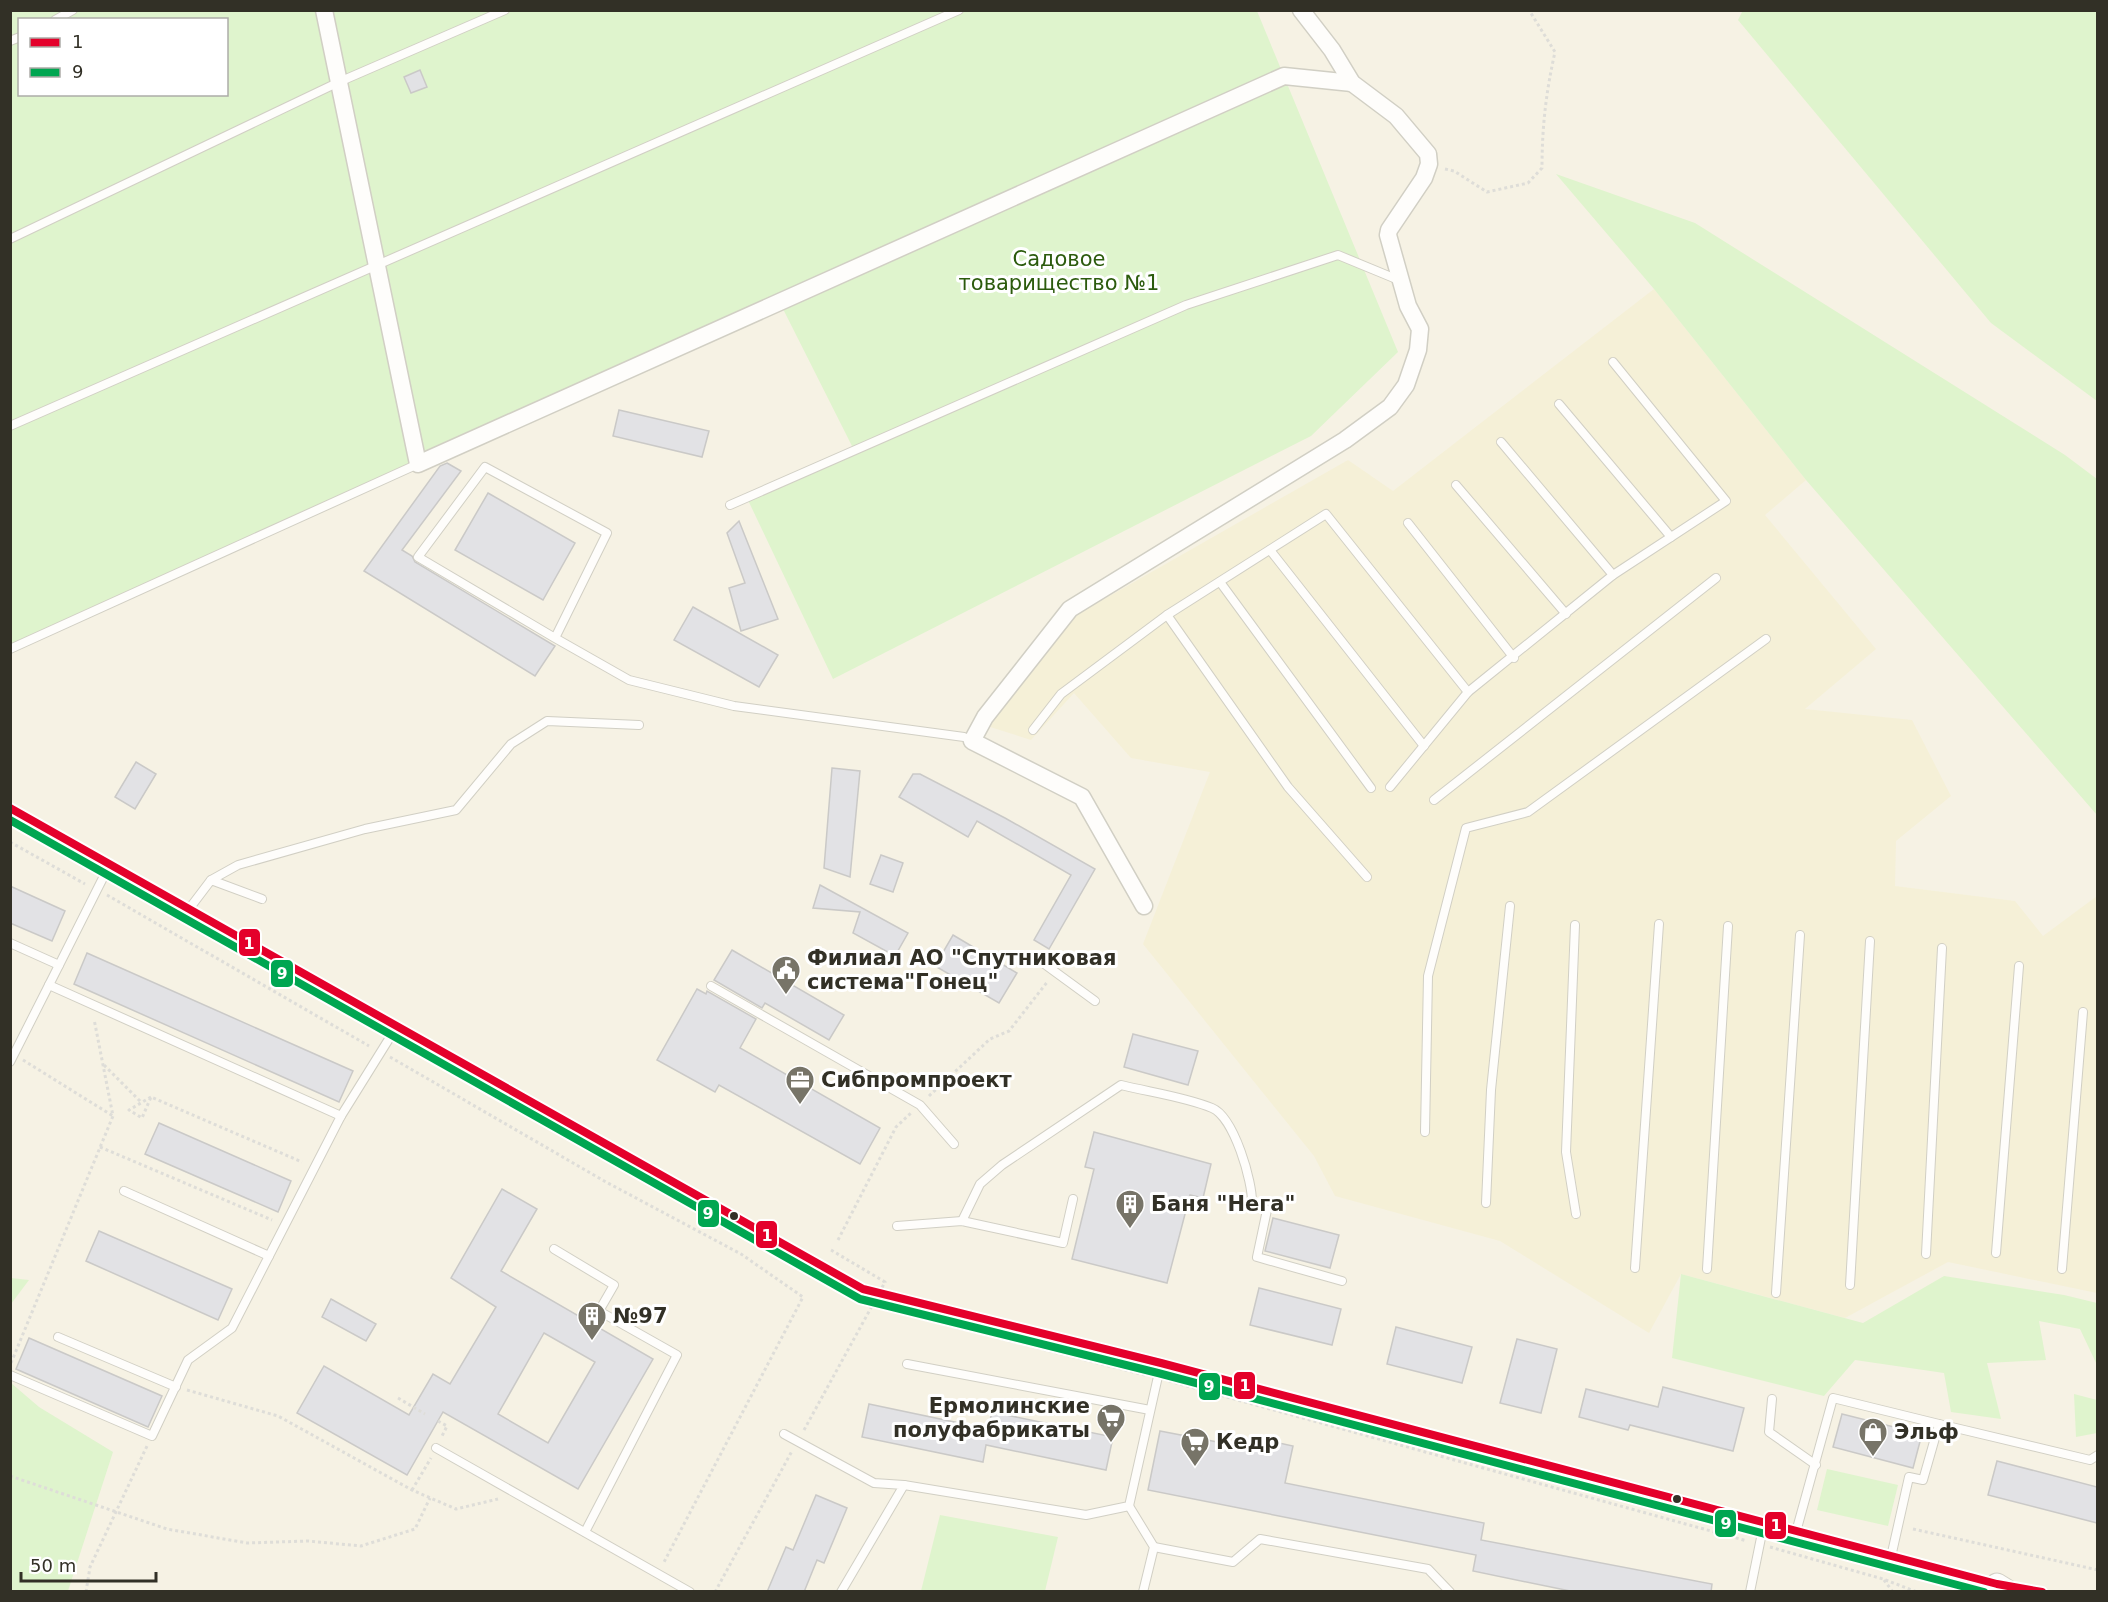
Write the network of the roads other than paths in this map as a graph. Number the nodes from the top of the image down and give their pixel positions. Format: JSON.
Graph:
{"nodes":[{"id":1,"x":73,"y":10,"type":"edge"},
{"id":2,"x":324,"y":10,"type":"edge"},
{"id":3,"x":505,"y":10,"type":"edge"},
{"id":4,"x":959,"y":10,"type":"edge"},
{"id":5,"x":1301,"y":10,"type":"edge"},
{"id":6,"x":59,"y":18,"type":"edge"},
{"id":7,"x":339,"y":82,"type":"junction"},
{"id":8,"x":1352,"y":83,"type":"junction"},
{"id":9,"x":10,"y":239,"type":"edge"},
{"id":10,"x":377,"y":266,"type":"junction"},
{"id":11,"x":1402,"y":281,"type":"junction"},
{"id":12,"x":1613,"y":362,"type":"dead end"},
{"id":13,"x":1559,"y":404,"type":"dead end"},
{"id":14,"x":10,"y":426,"type":"edge"},
{"id":15,"x":1501,"y":442,"type":"dead end"},
{"id":16,"x":418,"y":464,"type":"junction"},
{"id":17,"x":1456,"y":485,"type":"dead end"},
{"id":18,"x":730,"y":505,"type":"dead end"},
{"id":19,"x":1408,"y":523,"type":"dead end"},
{"id":20,"x":1671,"y":537,"type":"junction"},
{"id":21,"x":1270,"y":550,"type":"junction"},
{"id":22,"x":1613,"y":575,"type":"junction"},
{"id":23,"x":1716,"y":578,"type":"dead end"},
{"id":24,"x":1220,"y":582,"type":"junction"},
{"id":25,"x":1566,"y":614,"type":"junction"},
{"id":26,"x":1167,"y":615,"type":"junction"},
{"id":27,"x":555,"y":638,"type":"junction"},
{"id":28,"x":1766,"y":639,"type":"dead end"},
{"id":29,"x":10,"y":649,"type":"edge"},
{"id":30,"x":1514,"y":658,"type":"junction"},
{"id":31,"x":1468,"y":692,"type":"junction"},
{"id":32,"x":639,"y":725,"type":"dead end"},
{"id":33,"x":1033,"y":730,"type":"dead end"},
{"id":34,"x":972,"y":741,"type":"junction"},
{"id":35,"x":1424,"y":746,"type":"junction"},
{"id":36,"x":1390,"y":787,"type":"dead end"},
{"id":37,"x":1371,"y":788,"type":"dead end"},
{"id":38,"x":1434,"y":800,"type":"dead end"},
{"id":39,"x":110,"y":864,"type":"dead end"},
{"id":40,"x":1367,"y":877,"type":"dead end"},
{"id":41,"x":211,"y":880,"type":"junction"},
{"id":42,"x":262,"y":899,"type":"dead end"},
{"id":43,"x":1144,"y":906,"type":"dead end"},
{"id":44,"x":1510,"y":906,"type":"dead end"},
{"id":45,"x":189,"y":909,"type":"dead end"},
{"id":46,"x":1659,"y":924,"type":"dead end"},
{"id":47,"x":1575,"y":925,"type":"dead end"},
{"id":48,"x":1728,"y":926,"type":"dead end"},
{"id":49,"x":1800,"y":934,"type":"dead end"},
{"id":50,"x":1870,"y":940,"type":"dead end"},
{"id":51,"x":10,"y":943,"type":"edge"},
{"id":52,"x":1942,"y":948,"type":"dead end"},
{"id":53,"x":1043,"y":963,"type":"road end"},
{"id":54,"x":59,"y":965,"type":"junction"},
{"id":55,"x":2019,"y":966,"type":"dead end"},
{"id":56,"x":48,"y":985,"type":"junction"},
{"id":57,"x":711,"y":986,"type":"dead end"},
{"id":58,"x":1095,"y":1001,"type":"dead end"},
{"id":59,"x":2083,"y":1012,"type":"dead end"},
{"id":60,"x":397,"y":1026,"type":"dead end"},
{"id":61,"x":12,"y":1058,"type":"edge"},
{"id":62,"x":341,"y":1116,"type":"junction"},
{"id":63,"x":1425,"y":1132,"type":"dead end"},
{"id":64,"x":954,"y":1144,"type":"dead end"},
{"id":65,"x":124,"y":1191,"type":"dead end"},
{"id":66,"x":1073,"y":1199,"type":"dead end"},
{"id":67,"x":1486,"y":1203,"type":"dead end"},
{"id":68,"x":1576,"y":1214,"type":"dead end"},
{"id":69,"x":962,"y":1221,"type":"junction"},
{"id":70,"x":897,"y":1226,"type":"dead end"},
{"id":71,"x":554,"y":1249,"type":"dead end"},
{"id":72,"x":1996,"y":1253,"type":"dead end"},
{"id":73,"x":1926,"y":1254,"type":"dead end"},
{"id":74,"x":269,"y":1256,"type":"junction"},
{"id":75,"x":1635,"y":1268,"type":"dead end"},
{"id":76,"x":1707,"y":1269,"type":"dead end"},
{"id":77,"x":2062,"y":1269,"type":"dead end"},
{"id":78,"x":1342,"y":1281,"type":"dead end"},
{"id":79,"x":1851,"y":1285,"type":"dead end"},
{"id":80,"x":1776,"y":1293,"type":"dead end"},
{"id":81,"x":58,"y":1337,"type":"dead end"},
{"id":82,"x":1161,"y":1363,"type":"dead end"},
{"id":83,"x":907,"y":1364,"type":"dead end"},
{"id":84,"x":10,"y":1375,"type":"edge"},
{"id":85,"x":176,"y":1387,"type":"junction"},
{"id":86,"x":1772,"y":1399,"type":"dead end"},
{"id":87,"x":1150,"y":1410,"type":"junction"},
{"id":88,"x":1939,"y":1424,"type":"junction"},
{"id":89,"x":784,"y":1434,"type":"dead end"},
{"id":90,"x":436,"y":1448,"type":"road end"},
{"id":91,"x":2097,"y":1455,"type":"edge"},
{"id":92,"x":1816,"y":1465,"type":"junction"},
{"id":93,"x":904,"y":1485,"type":"junction"},
{"id":94,"x":1129,"y":1506,"type":"junction"},
{"id":95,"x":1764,"y":1523,"type":"dead end"},
{"id":96,"x":585,"y":1532,"type":"junction"},
{"id":97,"x":1796,"y":1532,"type":"dead end"},
{"id":98,"x":1154,"y":1547,"type":"junction"},
{"id":99,"x":1892,"y":1557,"type":"dead end"},
{"id":100,"x":690,"y":1592,"type":"edge"},
{"id":101,"x":841,"y":1592,"type":"edge"},
{"id":102,"x":1143,"y":1592,"type":"edge"},
{"id":103,"x":1450,"y":1592,"type":"edge"},
{"id":104,"x":1750,"y":1592,"type":"edge"}],
"edges":[{"from":1,"to":6,"type":"lane"},
{"from":2,"to":7,"type":"street"},
{"from":3,"to":7,"type":"lane"},
{"from":4,"to":10,"type":"lane"},
{"from":5,"to":8,"type":"street"},
{"from":7,"to":9,"type":"lane"},
{"from":7,"to":10,"type":"street"},
{"from":8,"to":11,"type":"street"},
{"from":8,"to":16,"type":"street"},
{"from":10,"to":14,"type":"lane"},
{"from":10,"to":16,"type":"street"},
{"from":11,"to":18,"type":"lane"},
{"from":11,"to":34,"type":"street"},
{"from":12,"to":20,"type":"lane"},
{"from":13,"to":20,"type":"lane"},
{"from":15,"to":22,"type":"lane"},
{"from":16,"to":29,"type":"lane"},
{"from":17,"to":25,"type":"lane"},
{"from":19,"to":30,"type":"lane"},
{"from":20,"to":22,"type":"lane"},
{"from":21,"to":24,"type":"lane"},
{"from":21,"to":31,"type":"lane"},
{"from":21,"to":35,"type":"lane"},
{"from":22,"to":25,"type":"lane"},
{"from":23,"to":38,"type":"lane"},
{"from":24,"to":26,"type":"lane"},
{"from":24,"to":37,"type":"lane"},
{"from":25,"to":30,"type":"lane"},
{"from":26,"to":33,"type":"lane"},
{"from":26,"to":40,"type":"lane"},
{"from":27,"to":27,"type":"lane"},
{"from":27,"to":34,"type":"lane"},
{"from":28,"to":63,"type":"lane"},
{"from":30,"to":31,"type":"lane"},
{"from":31,"to":35,"type":"lane"},
{"from":32,"to":41,"type":"lane"},
{"from":34,"to":43,"type":"street"},
{"from":35,"to":36,"type":"lane"},
{"from":39,"to":54,"type":"lane"},
{"from":41,"to":42,"type":"lane"},
{"from":41,"to":45,"type":"lane"},
{"from":44,"to":67,"type":"lane"},
{"from":46,"to":75,"type":"lane"},
{"from":47,"to":68,"type":"lane"},
{"from":48,"to":76,"type":"lane"},
{"from":49,"to":80,"type":"lane"},
{"from":50,"to":79,"type":"lane"},
{"from":51,"to":54,"type":"lane"},
{"from":52,"to":73,"type":"lane"},
{"from":53,"to":58,"type":"lane"},
{"from":54,"to":56,"type":"lane"},
{"from":55,"to":72,"type":"lane"},
{"from":56,"to":61,"type":"lane"},
{"from":56,"to":62,"type":"lane"},
{"from":57,"to":64,"type":"lane"},
{"from":59,"to":77,"type":"lane"},
{"from":60,"to":62,"type":"lane"},
{"from":62,"to":74,"type":"lane"},
{"from":65,"to":74,"type":"lane"},
{"from":66,"to":69,"type":"lane"},
{"from":69,"to":70,"type":"lane"},
{"from":69,"to":78,"type":"lane"},
{"from":71,"to":96,"type":"lane"},
{"from":74,"to":85,"type":"lane"},
{"from":81,"to":85,"type":"lane"},
{"from":82,"to":87,"type":"lane"},
{"from":83,"to":87,"type":"lane"},
{"from":84,"to":85,"type":"lane"},
{"from":86,"to":92,"type":"lane"},
{"from":87,"to":94,"type":"lane"},
{"from":88,"to":91,"type":"lane"},
{"from":88,"to":92,"type":"lane"},
{"from":88,"to":99,"type":"lane"},
{"from":89,"to":93,"type":"lane"},
{"from":90,"to":96,"type":"lane"},
{"from":92,"to":97,"type":"lane"},
{"from":93,"to":94,"type":"lane"},
{"from":93,"to":101,"type":"lane"},
{"from":94,"to":98,"type":"lane"},
{"from":95,"to":104,"type":"lane"},
{"from":96,"to":100,"type":"lane"},
{"from":98,"to":102,"type":"lane"},
{"from":98,"to":103,"type":"lane"}]}
